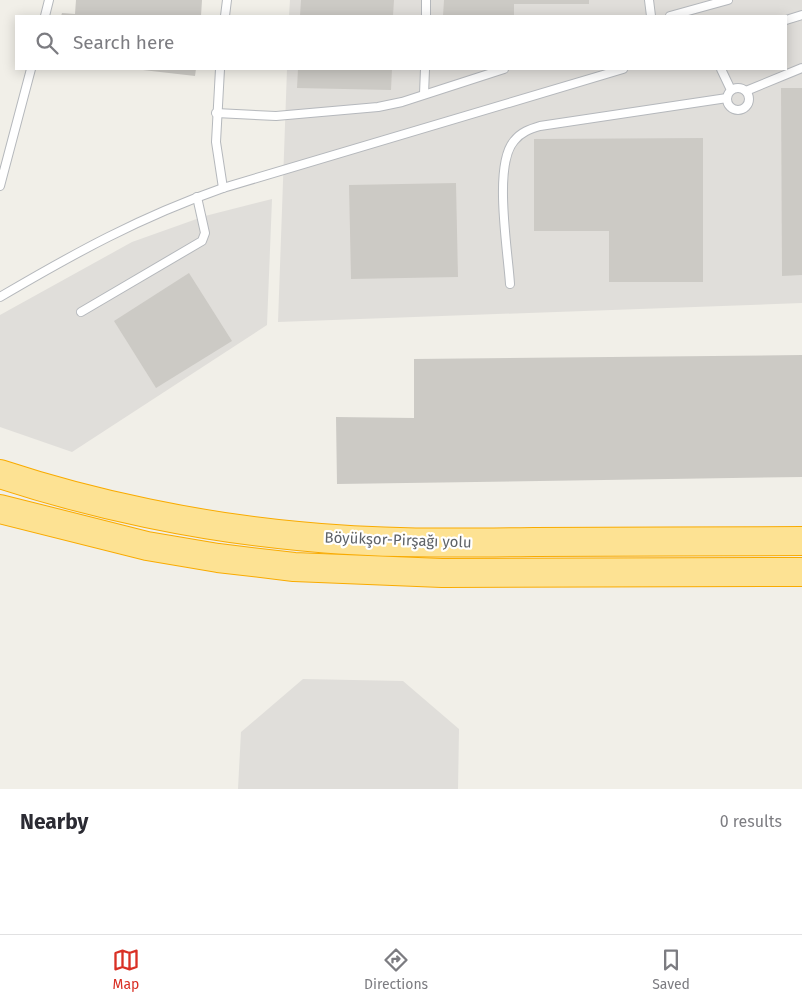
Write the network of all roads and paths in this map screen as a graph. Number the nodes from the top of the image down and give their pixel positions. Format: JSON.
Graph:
{"nodes":[{"id":1,"x":49,"y":0,"type":"edge"},
{"id":2,"x":227,"y":0,"type":"edge"},
{"id":3,"x":426,"y":0,"type":"edge"},
{"id":4,"x":649,"y":0,"type":"edge"},
{"id":5,"x":728,"y":0,"type":"edge"},
{"id":6,"x":44,"y":15,"type":"edge"},
{"id":7,"x":225,"y":15,"type":"edge"},
{"id":8,"x":426,"y":15,"type":"edge"},
{"id":9,"x":651,"y":15,"type":"edge"},
{"id":10,"x":674,"y":15,"type":"edge"},
{"id":11,"x":802,"y":15,"type":"edge"},
{"id":12,"x":787,"y":20,"type":"edge"},
{"id":13,"x":802,"y":68,"type":"edge"},
{"id":14,"x":31,"y":70,"type":"edge"},
{"id":15,"x":220,"y":70,"type":"edge"},
{"id":16,"x":425,"y":70,"type":"edge"},
{"id":17,"x":501,"y":70,"type":"edge"},
{"id":18,"x":620,"y":70,"type":"edge"},
{"id":19,"x":721,"y":70,"type":"edge"},
{"id":20,"x":746,"y":91,"type":"junction"},
{"id":21,"x":424,"y":94,"type":"junction"},
{"id":22,"x":729,"y":94,"type":"junction"},
{"id":23,"x":216,"y":113,"type":"junction"},
{"id":24,"x":0,"y":186,"type":"edge"},
{"id":25,"x":223,"y":188,"type":"junction"},
{"id":26,"x":197,"y":197,"type":"junction"},
{"id":27,"x":510,"y":284,"type":"dead end"},
{"id":28,"x":0,"y":297,"type":"edge"},
{"id":29,"x":82,"y":312,"type":"dead end"},
{"id":30,"x":0,"y":474,"type":"edge"},
{"id":31,"x":0,"y":509,"type":"edge"},
{"id":32,"x":802,"y":541,"type":"edge"},
{"id":33,"x":802,"y":572,"type":"edge"}],
"edges":[{"from":1,"to":6,"type":"lane"},
{"from":2,"to":7,"type":"lane"},
{"from":3,"to":8,"type":"lane"},
{"from":4,"to":9,"type":"lane"},
{"from":5,"to":10,"type":"lane"},
{"from":11,"to":12,"type":"lane"},
{"from":13,"to":20,"type":"lane"},
{"from":14,"to":24,"type":"lane"},
{"from":15,"to":23,"type":"lane"},
{"from":16,"to":21,"type":"lane"},
{"from":17,"to":21,"type":"lane"},
{"from":18,"to":25,"type":"lane"},
{"from":19,"to":22,"type":"lane"},
{"from":20,"to":22,"type":"lane"},
{"from":20,"to":22,"type":"lane"},
{"from":21,"to":23,"type":"lane"},
{"from":22,"to":27,"type":"lane"},
{"from":23,"to":25,"type":"lane"},
{"from":25,"to":26,"type":"lane"},
{"from":26,"to":28,"type":"lane"},
{"from":26,"to":29,"type":"lane"},
{"from":30,"to":32,"type":"highway","name":"Böyükşor-Pirşağı yolu"},
{"from":31,"to":33,"type":"highway","name":"Böyükşor-Pirşağı yolu"}]}
